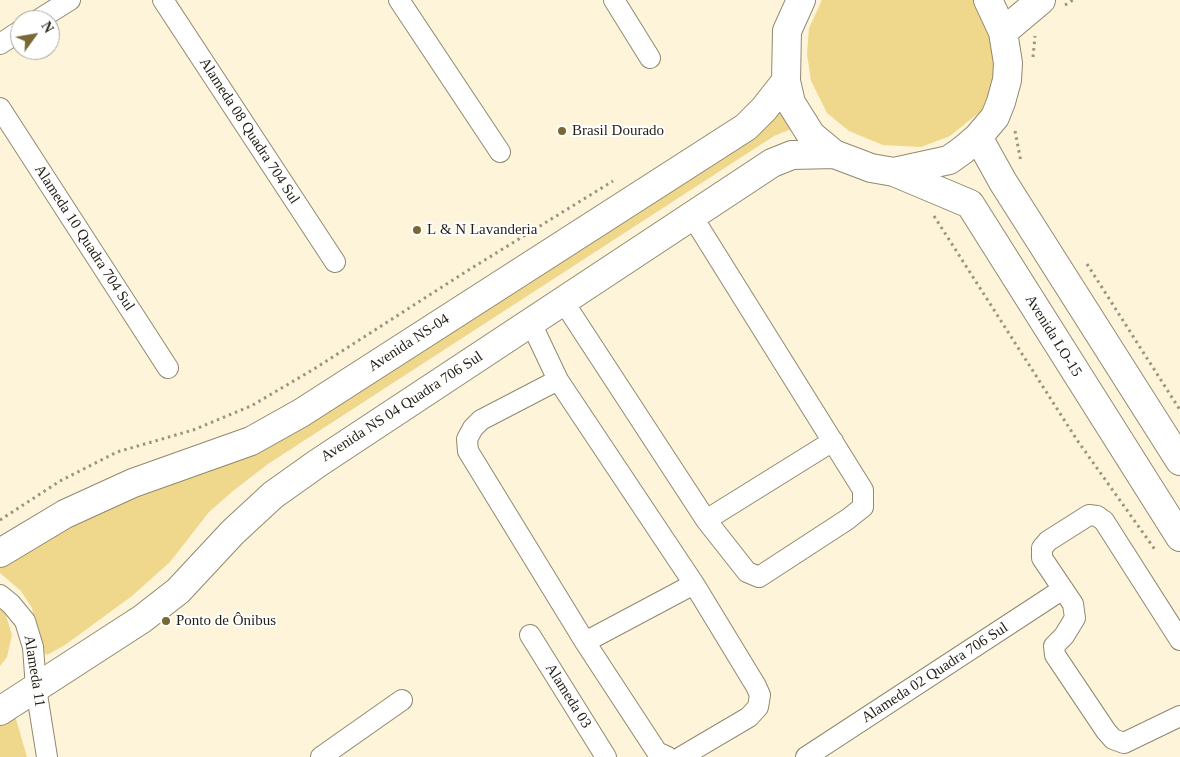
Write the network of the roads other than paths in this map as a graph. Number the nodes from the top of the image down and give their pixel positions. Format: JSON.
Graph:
{"nodes":[{"id":1,"x":70,"y":0,"type":"edge"},
{"id":2,"x":163,"y":0,"type":"edge"},
{"id":3,"x":398,"y":0,"type":"edge"},
{"id":4,"x":614,"y":0,"type":"edge"},
{"id":5,"x":801,"y":0,"type":"edge"},
{"id":6,"x":988,"y":0,"type":"edge"},
{"id":7,"x":1050,"y":4,"type":"edge"},
{"id":8,"x":54,"y":10,"type":"edge"},
{"id":9,"x":1002,"y":32,"type":"junction"},
{"id":10,"x":650,"y":58,"type":"dead end"},
{"id":11,"x":786,"y":81,"type":"junction"},
{"id":12,"x":0,"y":108,"type":"edge"},
{"id":13,"x":978,"y":137,"type":"junction"},
{"id":14,"x":500,"y":152,"type":"dead end"},
{"id":15,"x":834,"y":154,"type":"junction"},
{"id":16,"x":894,"y":172,"type":"junction"},
{"id":17,"x":692,"y":216,"type":"junction"},
{"id":18,"x":335,"y":262,"type":"dead end"},
{"id":19,"x":563,"y":301,"type":"junction"},
{"id":20,"x":531,"y":323,"type":"junction"},
{"id":21,"x":168,"y":368,"type":"dead end"},
{"id":22,"x":558,"y":380,"type":"junction"},
{"id":23,"x":833,"y":441,"type":"junction"},
{"id":24,"x":1180,"y":461,"type":"edge"},
{"id":25,"x":706,"y":520,"type":"junction"},
{"id":26,"x":1180,"y":538,"type":"edge"},
{"id":27,"x":0,"y":553,"type":"edge"},
{"id":28,"x":694,"y":584,"type":"junction"},
{"id":29,"x":1063,"y":589,"type":"junction"},
{"id":30,"x":0,"y":595,"type":"edge"},
{"id":31,"x":530,"y":635,"type":"dead end"},
{"id":32,"x":1180,"y":640,"type":"edge"},
{"id":33,"x":585,"y":642,"type":"junction"},
{"id":34,"x":36,"y":688,"type":"junction"},
{"id":35,"x":402,"y":700,"type":"dead end"},
{"id":36,"x":0,"y":711,"type":"edge"},
{"id":37,"x":1180,"y":716,"type":"edge"},
{"id":38,"x":331,"y":754,"type":"edge"},
{"id":39,"x":47,"y":757,"type":"edge"},
{"id":40,"x":606,"y":757,"type":"edge"},
{"id":41,"x":668,"y":757,"type":"edge"},
{"id":42,"x":681,"y":757,"type":"edge"},
{"id":43,"x":806,"y":757,"type":"edge"}],
"edges":[{"from":1,"to":8,"type":"street"},
{"from":2,"to":18,"type":"street","name":"Alameda 08 Quadra 704 Sul"},
{"from":3,"to":14,"type":"street"},
{"from":4,"to":10,"type":"street"},
{"from":5,"to":11,"type":"street"},
{"from":6,"to":9,"type":"street"},
{"from":7,"to":9,"type":"street"},
{"from":9,"to":13,"type":"street"},
{"from":11,"to":15,"type":"street"},
{"from":11,"to":27,"type":"street","name":"Avenida NS-04"},
{"from":12,"to":21,"type":"street","name":"Alameda 10 Quadra 704 Sul"},
{"from":13,"to":16,"type":"street"},
{"from":13,"to":24,"type":"street"},
{"from":15,"to":16,"type":"street"},
{"from":15,"to":17,"type":"street","name":"Avenida NS 04 Quadra 706 Sul"},
{"from":16,"to":26,"type":"street","name":"Avenida LO-15"},
{"from":17,"to":19,"type":"street","name":"Avenida NS 04 Quadra 706 Sul"},
{"from":17,"to":23,"type":"street"},
{"from":19,"to":20,"type":"street","name":"Avenida NS 04 Quadra 706 Sul"},
{"from":19,"to":25,"type":"street"},
{"from":20,"to":22,"type":"street"},
{"from":20,"to":34,"type":"street","name":"Avenida NS 04 Quadra 706 Sul"},
{"from":22,"to":28,"type":"street"},
{"from":22,"to":33,"type":"street"},
{"from":23,"to":25,"type":"street"},
{"from":23,"to":25,"type":"street"},
{"from":28,"to":33,"type":"street"},
{"from":28,"to":42,"type":"street"},
{"from":29,"to":32,"type":"street"},
{"from":29,"to":37,"type":"street"},
{"from":29,"to":43,"type":"street","name":"Alameda 02 Quadra 706 Sul"},
{"from":30,"to":34,"type":"street","name":"Alameda 11"},
{"from":31,"to":40,"type":"street","name":"Alameda 03"},
{"from":33,"to":41,"type":"street"},
{"from":34,"to":36,"type":"street","name":"Avenida NS 04 Quadra 706 Sul"},
{"from":34,"to":39,"type":"street","name":"Alameda 11"},
{"from":35,"to":38,"type":"street"}]}
